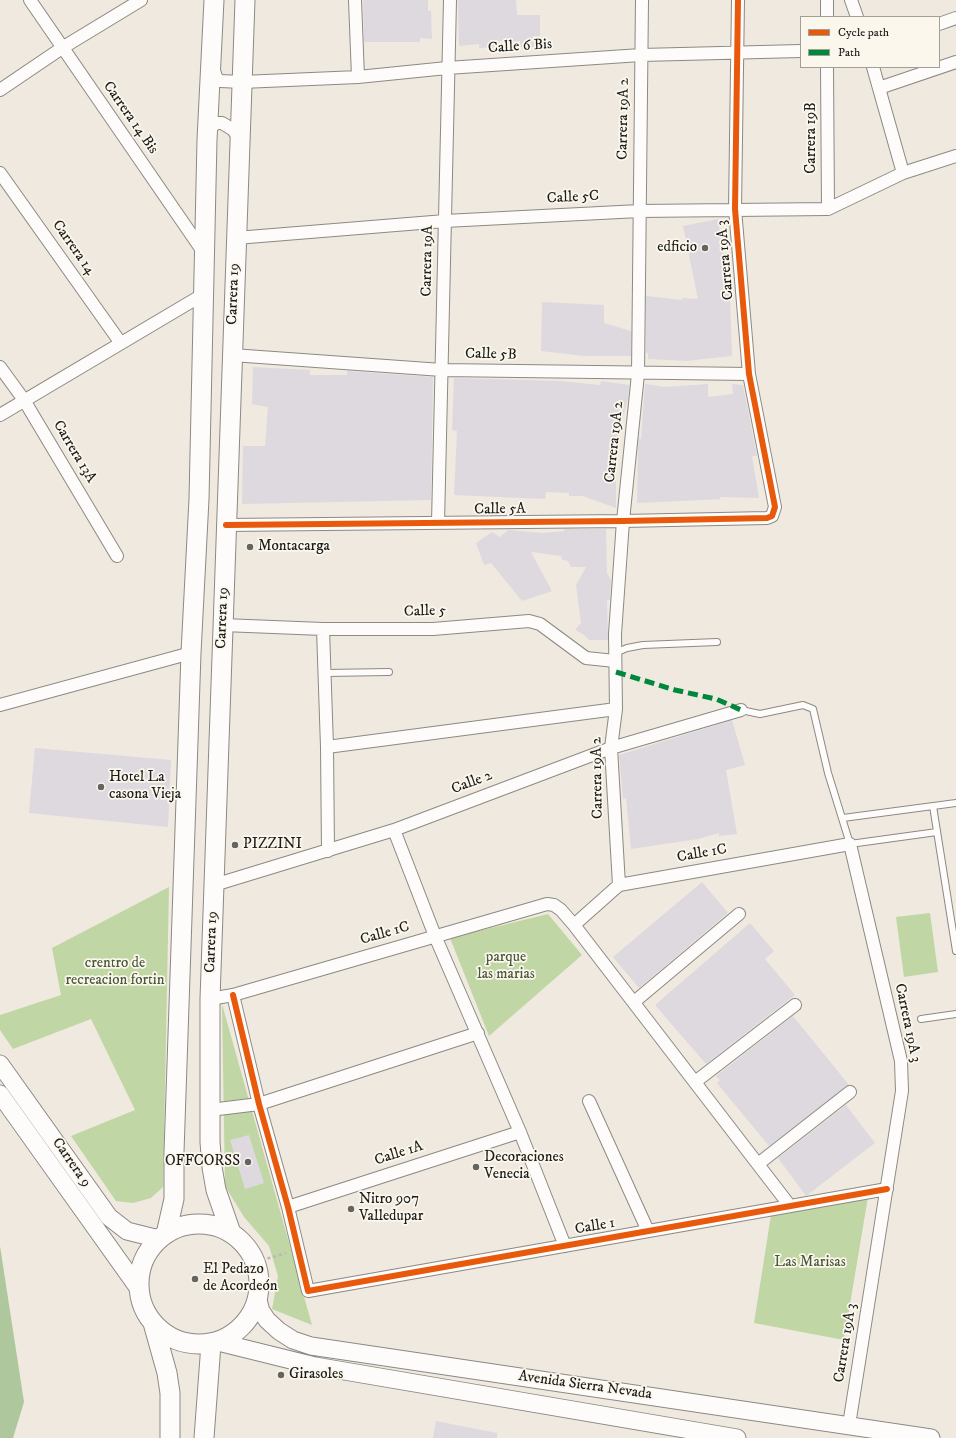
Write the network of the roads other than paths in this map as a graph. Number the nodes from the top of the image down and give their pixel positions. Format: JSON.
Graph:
{"nodes":[{"id":1,"x":30,"y":0,"type":"edge"},
{"id":2,"x":141,"y":0,"type":"edge"},
{"id":3,"x":214,"y":0,"type":"edge"},
{"id":4,"x":245,"y":0,"type":"edge"},
{"id":5,"x":355,"y":0,"type":"edge"},
{"id":6,"x":450,"y":0,"type":"edge"},
{"id":7,"x":642,"y":0,"type":"edge"},
{"id":8,"x":738,"y":0,"type":"edge"},
{"id":9,"x":827,"y":0,"type":"edge"},
{"id":10,"x":851,"y":0,"type":"edge"},
{"id":11,"x":827,"y":16,"type":"edge"},
{"id":12,"x":857,"y":16,"type":"edge"},
{"id":13,"x":956,"y":18,"type":"edge"},
{"id":14,"x":940,"y":24,"type":"edge"},
{"id":15,"x":62,"y":48,"type":"junction"},
{"id":16,"x":800,"y":51,"type":"edge"},
{"id":17,"x":738,"y":53,"type":"junction"},
{"id":18,"x":641,"y":55,"type":"junction"},
{"id":19,"x":956,"y":62,"type":"edge"},
{"id":20,"x":212,"y":65,"type":"junction"},
{"id":21,"x":940,"y":67,"type":"edge"},
{"id":22,"x":447,"y":68,"type":"junction"},
{"id":23,"x":827,"y":68,"type":"edge"},
{"id":24,"x":873,"y":68,"type":"edge"},
{"id":25,"x":938,"y":68,"type":"edge"},
{"id":26,"x":358,"y":77,"type":"junction"},
{"id":27,"x":242,"y":82,"type":"junction"},
{"id":28,"x":879,"y":88,"type":"junction"},
{"id":29,"x":0,"y":90,"type":"edge"},
{"id":30,"x":240,"y":138,"type":"junction"},
{"id":31,"x":207,"y":140,"type":"junction"},
{"id":32,"x":956,"y":156,"type":"edge"},
{"id":33,"x":0,"y":173,"type":"edge"},
{"id":34,"x":903,"y":173,"type":"junction"},
{"id":35,"x":735,"y":209,"type":"junction"},
{"id":36,"x":828,"y":209,"type":"junction"},
{"id":37,"x":639,"y":211,"type":"junction"},
{"id":38,"x":445,"y":221,"type":"junction"},
{"id":39,"x":236,"y":238,"type":"junction"},
{"id":40,"x":205,"y":255,"type":"junction"},
{"id":41,"x":204,"y":294,"type":"junction"},
{"id":42,"x":120,"y":342,"type":"junction"},
{"id":43,"x":232,"y":355,"type":"junction"},
{"id":44,"x":0,"y":367,"type":"edge"},
{"id":45,"x":442,"y":370,"type":"junction"},
{"id":46,"x":638,"y":374,"type":"junction"},
{"id":47,"x":749,"y":374,"type":"junction"},
{"id":48,"x":24,"y":400,"type":"junction"},
{"id":49,"x":0,"y":415,"type":"edge"},
{"id":50,"x":772,"y":516,"type":"joint"},
{"id":51,"x":623,"y":521,"type":"junction"},
{"id":52,"x":438,"y":523,"type":"junction"},
{"id":53,"x":226,"y":525,"type":"junction"},
{"id":54,"x":118,"y":556,"type":"dead end"},
{"id":55,"x":223,"y":625,"type":"junction"},
{"id":56,"x":323,"y":629,"type":"junction"},
{"id":57,"x":717,"y":642,"type":"dead end"},
{"id":58,"x":191,"y":653,"type":"junction"},
{"id":59,"x":615,"y":657,"type":"junction"},
{"id":60,"x":389,"y":672,"type":"dead end"},
{"id":61,"x":325,"y":673,"type":"junction"},
{"id":62,"x":0,"y":705,"type":"edge"},
{"id":63,"x":616,"y":709,"type":"junction"},
{"id":64,"x":741,"y":710,"type":"joint"},
{"id":65,"x":327,"y":747,"type":"junction"},
{"id":66,"x":611,"y":748,"type":"junction"},
{"id":67,"x":956,"y":803,"type":"edge"},
{"id":68,"x":933,"y":806,"type":"junction"},
{"id":69,"x":843,"y":818,"type":"junction"},
{"id":70,"x":394,"y":830,"type":"junction"},
{"id":71,"x":937,"y":832,"type":"junction"},
{"id":72,"x":850,"y":844,"type":"junction"},
{"id":73,"x":328,"y":851,"type":"junction"},
{"id":74,"x":214,"y":885,"type":"junction"},
{"id":75,"x":619,"y":885,"type":"junction"},
{"id":76,"x":739,"y":914,"type":"dead end"},
{"id":77,"x":954,"y":921,"type":"edge"},
{"id":78,"x":574,"y":925,"type":"junction"},
{"id":79,"x":435,"y":936,"type":"junction"},
{"id":80,"x":956,"y":952,"type":"edge"},
{"id":81,"x":233,"y":995,"type":"junction"},
{"id":82,"x":210,"y":999,"type":"junction"},
{"id":83,"x":634,"y":1002,"type":"junction"},
{"id":84,"x":795,"y":1005,"type":"dead end"},
{"id":85,"x":956,"y":1014,"type":"edge"},
{"id":86,"x":921,"y":1019,"type":"dead end"},
{"id":87,"x":478,"y":1034,"type":"junction"},
{"id":88,"x":0,"y":1064,"type":"edge"},
{"id":89,"x":695,"y":1082,"type":"junction"},
{"id":90,"x":850,"y":1092,"type":"dead end"},
{"id":91,"x":0,"y":1094,"type":"edge"},
{"id":92,"x":589,"y":1101,"type":"dead end"},
{"id":93,"x":259,"y":1104,"type":"junction"},
{"id":94,"x":210,"y":1110,"type":"junction"},
{"id":95,"x":520,"y":1132,"type":"junction"},
{"id":96,"x":758,"y":1164,"type":"junction"},
{"id":97,"x":887,"y":1189,"type":"junction"},
{"id":98,"x":790,"y":1206,"type":"junction"},
{"id":99,"x":288,"y":1207,"type":"junction"},
{"id":100,"x":648,"y":1231,"type":"junction"},
{"id":101,"x":231,"y":1233,"type":"junction"},
{"id":102,"x":163,"y":1236,"type":"junction"},
{"id":103,"x":565,"y":1246,"type":"junction"},
{"id":104,"x":139,"y":1289,"type":"junction"},
{"id":105,"x":258,"y":1300,"type":"junction"},
{"id":106,"x":153,"y":1323,"type":"junction"},
{"id":107,"x":215,"y":1343,"type":"junction"},
{"id":108,"x":849,"y":1425,"type":"junction"},
{"id":109,"x":674,"y":1432,"type":"edge"},
{"id":110,"x":170,"y":1438,"type":"edge"},
{"id":111,"x":204,"y":1438,"type":"edge"},
{"id":112,"x":737,"y":1438,"type":"edge"},
{"id":113,"x":931,"y":1438,"type":"edge"}],
"edges":[{"from":1,"to":15,"type":"street","name":"Carrera 14 Bis"},
{"from":2,"to":15,"type":"street"},
{"from":3,"to":20,"type":"highway","name":"Carrera 19"},
{"from":4,"to":27,"type":"highway","name":"Carrera 19"},
{"from":5,"to":26,"type":"street"},
{"from":6,"to":22,"type":"street","name":"Carrera 19A"},
{"from":7,"to":18,"type":"street","name":"Carrera 19A 2"},
{"from":8,"to":17,"type":"street","name":"Carrera 19A 3"},
{"from":9,"to":11,"type":"street"},
{"from":10,"to":12,"type":"street"},
{"from":13,"to":14,"type":"street"},
{"from":15,"to":29,"type":"street"},
{"from":15,"to":40,"type":"street","name":"Carrera 14 Bis"},
{"from":16,"to":17,"type":"street","name":"Calle 6 Bis"},
{"from":17,"to":18,"type":"street","name":"Calle 6 Bis"},
{"from":17,"to":35,"type":"street","name":"Carrera 19A 3"},
{"from":18,"to":22,"type":"street","name":"Calle 6 Bis"},
{"from":18,"to":37,"type":"street","name":"Carrera 19A 2"},
{"from":19,"to":21,"type":"street"},
{"from":20,"to":27,"type":"street","name":"Calle 6 Bis"},
{"from":20,"to":31,"type":"highway","name":"Carrera 19"},
{"from":22,"to":26,"type":"street","name":"Calle 6 Bis"},
{"from":22,"to":38,"type":"street","name":"Carrera 19A"},
{"from":23,"to":36,"type":"street","name":"Carrera 19B"},
{"from":24,"to":28,"type":"street"},
{"from":25,"to":28,"type":"street"},
{"from":26,"to":27,"type":"street","name":"Calle 6 Bis"},
{"from":27,"to":30,"type":"highway","name":"Carrera 19"},
{"from":28,"to":34,"type":"street"},
{"from":30,"to":31,"type":"street"},
{"from":30,"to":39,"type":"highway","name":"Carrera 19"},
{"from":31,"to":40,"type":"highway","name":"Carrera 19"},
{"from":32,"to":34,"type":"street","name":"Calle 5C"},
{"from":33,"to":42,"type":"street","name":"Carrera 14"},
{"from":34,"to":36,"type":"street","name":"Calle 5C"},
{"from":35,"to":36,"type":"street","name":"Calle 5C"},
{"from":35,"to":37,"type":"street","name":"Calle 5C"},
{"from":35,"to":47,"type":"street","name":"Carrera 19A 3"},
{"from":37,"to":38,"type":"street","name":"Calle 5C"},
{"from":37,"to":46,"type":"street","name":"Carrera 19A 2"},
{"from":38,"to":39,"type":"street","name":"Calle 5C"},
{"from":38,"to":45,"type":"street","name":"Carrera 19A"},
{"from":39,"to":43,"type":"highway","name":"Carrera 19"},
{"from":40,"to":41,"type":"highway","name":"Carrera 19"},
{"from":41,"to":42,"type":"street"},
{"from":41,"to":58,"type":"highway","name":"Carrera 19"},
{"from":42,"to":48,"type":"street"},
{"from":43,"to":45,"type":"street","name":"Calle 5B"},
{"from":43,"to":53,"type":"highway","name":"Carrera 19"},
{"from":44,"to":48,"type":"street","name":"Carrera 13A"},
{"from":45,"to":46,"type":"street","name":"Calle 5B"},
{"from":45,"to":52,"type":"street","name":"Carrera 19A"},
{"from":46,"to":47,"type":"street","name":"Calle 5B"},
{"from":46,"to":51,"type":"street","name":"Carrera 19A 2"},
{"from":47,"to":50,"type":"street","name":"Carrera 19A 3"},
{"from":48,"to":49,"type":"street"},
{"from":48,"to":54,"type":"street","name":"Carrera 13A"},
{"from":50,"to":51,"type":"street","name":"Calle 5A"},
{"from":51,"to":52,"type":"street","name":"Calle 5A"},
{"from":51,"to":59,"type":"street","name":"Carrera 19A 2"},
{"from":52,"to":53,"type":"street","name":"Calle 5A"},
{"from":53,"to":55,"type":"highway","name":"Carrera 19"},
{"from":55,"to":56,"type":"street","name":"Calle 5"},
{"from":55,"to":74,"type":"highway","name":"Carrera 19"},
{"from":56,"to":59,"type":"street","name":"Calle 5"},
{"from":56,"to":61,"type":"street"},
{"from":57,"to":59,"type":"lane"},
{"from":58,"to":62,"type":"street"},
{"from":58,"to":102,"type":"highway","name":"Carrera 19"},
{"from":59,"to":63,"type":"street","name":"Carrera 19A 2"},
{"from":60,"to":61,"type":"lane"},
{"from":61,"to":65,"type":"street"},
{"from":63,"to":65,"type":"street"},
{"from":63,"to":66,"type":"street","name":"Carrera 19A 2"},
{"from":64,"to":66,"type":"street","name":"Calle 2"},
{"from":64,"to":69,"type":"lane","name":"Carrera 19A 3"},
{"from":65,"to":73,"type":"street"},
{"from":66,"to":70,"type":"street","name":"Calle 2"},
{"from":66,"to":75,"type":"street","name":"Carrera 19A 2"},
{"from":67,"to":68,"type":"lane"},
{"from":68,"to":69,"type":"lane"},
{"from":68,"to":71,"type":"lane"},
{"from":69,"to":72,"type":"lane","name":"Carrera 19A 3"},
{"from":70,"to":73,"type":"street","name":"Calle 2"},
{"from":70,"to":79,"type":"street"},
{"from":71,"to":72,"type":"lane"},
{"from":71,"to":77,"type":"lane"},
{"from":72,"to":75,"type":"street","name":"Calle 1C"},
{"from":72,"to":97,"type":"street","name":"Carrera 19A 3"},
{"from":73,"to":74,"type":"street","name":"Calle 2"},
{"from":74,"to":82,"type":"highway","name":"Carrera 19"},
{"from":75,"to":78,"type":"street"},
{"from":76,"to":83,"type":"street"},
{"from":77,"to":80,"type":"lane"},
{"from":78,"to":79,"type":"street","name":"Calle 1C"},
{"from":78,"to":83,"type":"street"},
{"from":79,"to":81,"type":"street","name":"Calle 1C"},
{"from":79,"to":87,"type":"street"},
{"from":81,"to":82,"type":"street","name":"Calle 1C"},
{"from":81,"to":93,"type":"street"},
{"from":82,"to":94,"type":"highway","name":"Carrera 19"},
{"from":83,"to":89,"type":"street"},
{"from":84,"to":89,"type":"street"},
{"from":85,"to":86,"type":"lane"},
{"from":87,"to":93,"type":"street"},
{"from":87,"to":95,"type":"street"},
{"from":88,"to":102,"type":"main road","name":"Carrera 9"},
{"from":89,"to":96,"type":"street"},
{"from":90,"to":96,"type":"street"},
{"from":91,"to":104,"type":"main road","name":"Carrera 9"},
{"from":92,"to":100,"type":"street"},
{"from":93,"to":94,"type":"street"},
{"from":93,"to":99,"type":"street"},
{"from":94,"to":101,"type":"highway","name":"Carrera 19"},
{"from":95,"to":99,"type":"street","name":"Calle 1A"},
{"from":95,"to":103,"type":"street"},
{"from":96,"to":98,"type":"street"},
{"from":97,"to":98,"type":"street","name":"Calle 1"},
{"from":97,"to":108,"type":"street","name":"Carrera 19A 3"},
{"from":98,"to":100,"type":"street","name":"Calle 1"},
{"from":99,"to":103,"type":"street","name":"Calle 1"},
{"from":100,"to":103,"type":"street","name":"Calle 1"},
{"from":101,"to":102,"type":"highway"},
{"from":101,"to":105,"type":"highway"},
{"from":102,"to":104,"type":"highway"},
{"from":104,"to":106,"type":"highway"},
{"from":105,"to":107,"type":"highway"},
{"from":105,"to":108,"type":"main road","name":"Avenida Sierra Nevada"},
{"from":106,"to":107,"type":"highway"},
{"from":106,"to":110,"type":"highway"},
{"from":107,"to":109,"type":"main road","name":"Avenida Sierra Nevada"},
{"from":107,"to":111,"type":"highway"},
{"from":108,"to":113,"type":"main road","name":"Avenida Sierra Nevada"},
{"from":109,"to":112,"type":"main road","name":"Avenida Sierra Nevada"}]}
